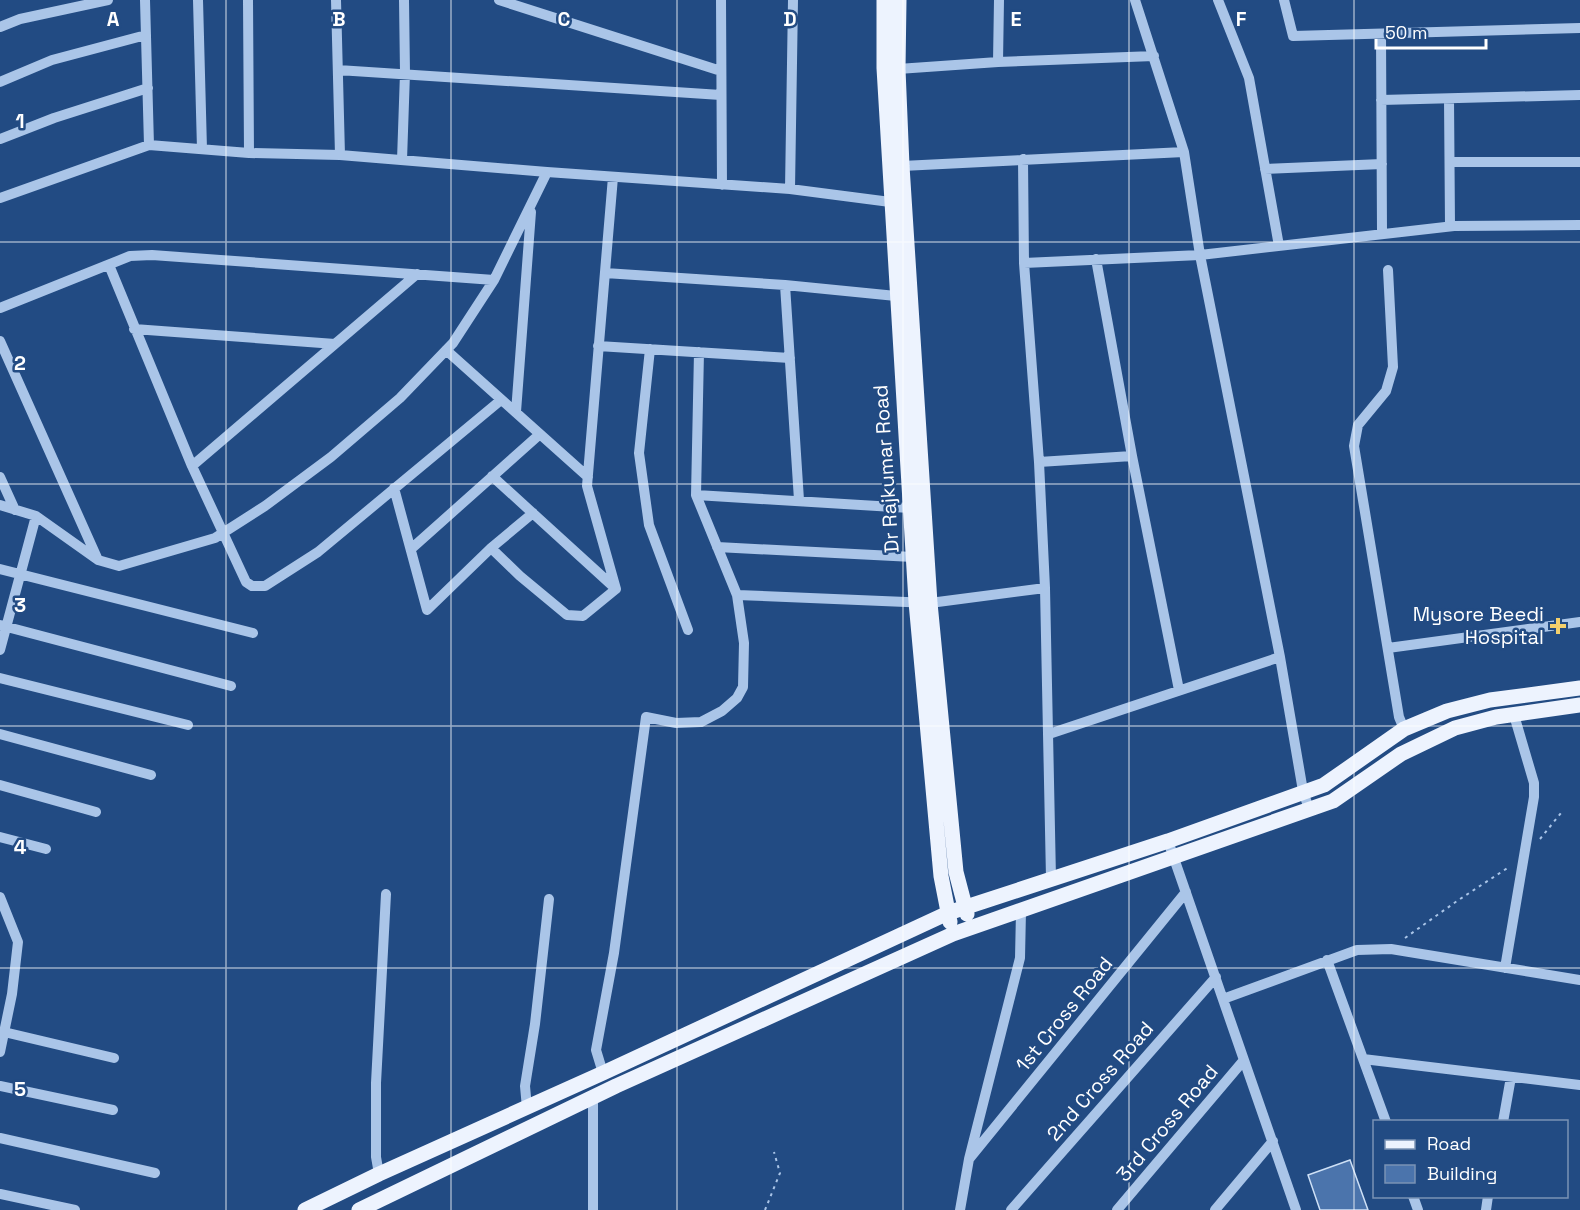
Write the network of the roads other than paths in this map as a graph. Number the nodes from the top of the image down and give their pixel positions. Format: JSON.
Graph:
{"nodes":[{"id":1,"x":108,"y":0,"type":"edge"},
{"id":2,"x":145,"y":0,"type":"edge"},
{"id":3,"x":198,"y":0,"type":"edge"},
{"id":4,"x":248,"y":0,"type":"edge"},
{"id":5,"x":336,"y":0,"type":"edge"},
{"id":6,"x":404,"y":0,"type":"edge"},
{"id":7,"x":499,"y":0,"type":"edge"},
{"id":8,"x":721,"y":0,"type":"edge"},
{"id":9,"x":793,"y":0,"type":"edge"},
{"id":10,"x":884,"y":0,"type":"edge"},
{"id":11,"x":899,"y":0,"type":"edge"},
{"id":12,"x":999,"y":0,"type":"edge"},
{"id":13,"x":1135,"y":0,"type":"edge"},
{"id":14,"x":1218,"y":0,"type":"edge"},
{"id":15,"x":1284,"y":0,"type":"edge"},
{"id":16,"x":0,"y":27,"type":"edge"},
{"id":17,"x":1580,"y":28,"type":"edge"},
{"id":18,"x":1381,"y":34,"type":"junction"},
{"id":19,"x":146,"y":35,"type":"junction"},
{"id":20,"x":1154,"y":56,"type":"junction"},
{"id":21,"x":998,"y":62,"type":"junction"},
{"id":22,"x":898,"y":69,"type":"junction"},
{"id":23,"x":338,"y":70,"type":"junction"},
{"id":24,"x":721,"y":70,"type":"junction"},
{"id":25,"x":405,"y":74,"type":"junction"},
{"id":26,"x":0,"y":82,"type":"edge"},
{"id":27,"x":147,"y":88,"type":"junction"},
{"id":28,"x":1580,"y":94,"type":"edge"},
{"id":29,"x":721,"y":95,"type":"junction"},
{"id":30,"x":1449,"y":99,"type":"junction"},
{"id":31,"x":1381,"y":100,"type":"junction"},
{"id":32,"x":0,"y":139,"type":"edge"},
{"id":33,"x":149,"y":145,"type":"junction"},
{"id":34,"x":202,"y":149,"type":"junction"},
{"id":35,"x":1184,"y":152,"type":"junction"},
{"id":36,"x":249,"y":153,"type":"junction"},
{"id":37,"x":340,"y":155,"type":"junction"},
{"id":38,"x":1023,"y":159,"type":"junction"},
{"id":39,"x":402,"y":160,"type":"junction"},
{"id":40,"x":1451,"y":162,"type":"junction"},
{"id":41,"x":1580,"y":162,"type":"edge"},
{"id":42,"x":1382,"y":164,"type":"junction"},
{"id":43,"x":902,"y":166,"type":"junction"},
{"id":44,"x":1265,"y":169,"type":"junction"},
{"id":45,"x":547,"y":172,"type":"junction"},
{"id":46,"x":613,"y":177,"type":"junction"},
{"id":47,"x":722,"y":185,"type":"junction"},
{"id":48,"x":790,"y":189,"type":"junction"},
{"id":49,"x":0,"y":198,"type":"edge"},
{"id":50,"x":898,"y":203,"type":"junction"},
{"id":51,"x":531,"y":205,"type":"junction"},
{"id":52,"x":1580,"y":225,"type":"edge"},
{"id":53,"x":1450,"y":226,"type":"junction"},
{"id":54,"x":1382,"y":233,"type":"junction"},
{"id":55,"x":1279,"y":246,"type":"junction"},
{"id":56,"x":1200,"y":255,"type":"junction"},
{"id":57,"x":1096,"y":260,"type":"junction"},
{"id":58,"x":1024,"y":263,"type":"junction"},
{"id":59,"x":109,"y":265,"type":"junction"},
{"id":60,"x":1388,"y":270,"type":"dead end"},
{"id":61,"x":605,"y":273,"type":"junction"},
{"id":62,"x":417,"y":274,"type":"junction"},
{"id":63,"x":494,"y":280,"type":"junction"},
{"id":64,"x":785,"y":285,"type":"junction"},
{"id":65,"x":896,"y":296,"type":"junction"},
{"id":66,"x":0,"y":308,"type":"edge"},
{"id":67,"x":134,"y":329,"type":"junction"},
{"id":68,"x":0,"y":341,"type":"edge"},
{"id":69,"x":335,"y":344,"type":"junction"},
{"id":70,"x":598,"y":345,"type":"junction"},
{"id":71,"x":650,"y":349,"type":"junction"},
{"id":72,"x":447,"y":350,"type":"junction"},
{"id":73,"x":699,"y":352,"type":"junction"},
{"id":74,"x":790,"y":358,"type":"junction"},
{"id":75,"x":501,"y":400,"type":"junction"},
{"id":76,"x":516,"y":412,"type":"junction"},
{"id":77,"x":540,"y":434,"type":"junction"},
{"id":78,"x":1132,"y":456,"type":"junction"},
{"id":79,"x":1039,"y":462,"type":"junction"},
{"id":80,"x":192,"y":466,"type":"junction"},
{"id":81,"x":492,"y":476,"type":"junction"},
{"id":82,"x":0,"y":477,"type":"edge"},
{"id":83,"x":588,"y":477,"type":"junction"},
{"id":84,"x":394,"y":488,"type":"junction"},
{"id":85,"x":696,"y":495,"type":"junction"},
{"id":86,"x":799,"y":500,"type":"junction"},
{"id":87,"x":0,"y":505,"type":"edge"},
{"id":88,"x":910,"y":508,"type":"junction"},
{"id":89,"x":15,"y":510,"type":"junction"},
{"id":90,"x":533,"y":513,"type":"junction"},
{"id":91,"x":36,"y":516,"type":"junction"},
{"id":92,"x":222,"y":533,"type":"junction"},
{"id":93,"x":717,"y":547,"type":"junction"},
{"id":94,"x":491,"y":548,"type":"junction"},
{"id":95,"x":411,"y":549,"type":"junction"},
{"id":96,"x":913,"y":556,"type":"junction"},
{"id":97,"x":98,"y":560,"type":"junction"},
{"id":98,"x":0,"y":568,"type":"edge"},
{"id":99,"x":20,"y":574,"type":"junction"},
{"id":100,"x":1045,"y":588,"type":"junction"},
{"id":101,"x":616,"y":589,"type":"junction"},
{"id":102,"x":737,"y":595,"type":"junction"},
{"id":103,"x":923,"y":603,"type":"junction"},
{"id":104,"x":1580,"y":622,"type":"edge"},
{"id":105,"x":3,"y":626,"type":"edge"},
{"id":106,"x":688,"y":630,"type":"dead end"},
{"id":107,"x":253,"y":633,"type":"dead end"},
{"id":108,"x":1388,"y":648,"type":"junction"},
{"id":109,"x":0,"y":650,"type":"edge"},
{"id":110,"x":1280,"y":657,"type":"junction"},
{"id":111,"x":0,"y":678,"type":"edge"},
{"id":112,"x":231,"y":686,"type":"dead end"},
{"id":113,"x":1580,"y":688,"type":"edge"},
{"id":114,"x":1179,"y":690,"type":"junction"},
{"id":115,"x":1580,"y":705,"type":"edge"},
{"id":116,"x":1514,"y":715,"type":"junction"},
{"id":117,"x":188,"y":725,"type":"dead end"},
{"id":118,"x":1404,"y":729,"type":"junction"},
{"id":119,"x":0,"y":734,"type":"edge"},
{"id":120,"x":1048,"y":734,"type":"junction"},
{"id":121,"x":151,"y":775,"type":"dead end"},
{"id":122,"x":0,"y":785,"type":"edge"},
{"id":123,"x":1303,"y":791,"type":"junction"},
{"id":124,"x":1309,"y":809,"type":"junction"},
{"id":125,"x":96,"y":812,"type":"dead end"},
{"id":126,"x":0,"y":837,"type":"edge"},
{"id":127,"x":1168,"y":841,"type":"junction"},
{"id":128,"x":46,"y":849,"type":"dead end"},
{"id":129,"x":1175,"y":858,"type":"junction"},
{"id":130,"x":1051,"y":878,"type":"junction"},
{"id":131,"x":1186,"y":891,"type":"junction"},
{"id":132,"x":386,"y":894,"type":"dead end"},
{"id":133,"x":0,"y":897,"type":"edge"},
{"id":134,"x":549,"y":899,"type":"dead end"},
{"id":135,"x":965,"y":906,"type":"junction"},
{"id":136,"x":1021,"y":911,"type":"junction"},
{"id":137,"x":948,"y":913,"type":"junction"},
{"id":138,"x":4,"y":916,"type":"edge"},
{"id":139,"x":971,"y":927,"type":"junction"},
{"id":140,"x":953,"y":934,"type":"junction"},
{"id":141,"x":1327,"y":960,"type":"junction"},
{"id":142,"x":1506,"y":968,"type":"junction"},
{"id":143,"x":1216,"y":977,"type":"junction"},
{"id":144,"x":1580,"y":981,"type":"edge"},
{"id":145,"x":1223,"y":999,"type":"junction"},
{"id":146,"x":4,"y":1032,"type":"junction"},
{"id":147,"x":0,"y":1052,"type":"edge"},
{"id":148,"x":114,"y":1058,"type":"dead end"},
{"id":149,"x":1363,"y":1059,"type":"junction"},
{"id":150,"x":1244,"y":1060,"type":"junction"},
{"id":151,"x":603,"y":1073,"type":"junction"},
{"id":152,"x":1511,"y":1077,"type":"junction"},
{"id":153,"x":1580,"y":1085,"type":"edge"},
{"id":154,"x":0,"y":1086,"type":"edge"},
{"id":155,"x":593,"y":1098,"type":"junction"},
{"id":156,"x":527,"y":1108,"type":"junction"},
{"id":157,"x":113,"y":1110,"type":"dead end"},
{"id":158,"x":1385,"y":1120,"type":"edge"},
{"id":159,"x":1503,"y":1120,"type":"edge"},
{"id":160,"x":0,"y":1138,"type":"edge"},
{"id":161,"x":1273,"y":1142,"type":"junction"},
{"id":162,"x":969,"y":1159,"type":"junction"},
{"id":163,"x":156,"y":1173,"type":"dead end"},
{"id":164,"x":379,"y":1174,"type":"junction"},
{"id":165,"x":0,"y":1194,"type":"edge"},
{"id":166,"x":331,"y":1204,"type":"edge"},
{"id":167,"x":1295,"y":1205,"type":"edge"},
{"id":168,"x":75,"y":1210,"type":"edge"},
{"id":169,"x":305,"y":1210,"type":"edge"},
{"id":170,"x":359,"y":1210,"type":"edge"},
{"id":171,"x":593,"y":1210,"type":"edge"},
{"id":172,"x":960,"y":1210,"type":"edge"},
{"id":173,"x":1011,"y":1210,"type":"edge"},
{"id":174,"x":1117,"y":1210,"type":"edge"},
{"id":175,"x":1215,"y":1210,"type":"edge"},
{"id":176,"x":1286,"y":1210,"type":"edge"}],
"edges":[{"from":1,"to":16,"type":"street"},
{"from":2,"to":19,"type":"street"},
{"from":3,"to":34,"type":"street"},
{"from":4,"to":36,"type":"street"},
{"from":5,"to":23,"type":"street"},
{"from":6,"to":25,"type":"street"},
{"from":7,"to":24,"type":"street"},
{"from":8,"to":24,"type":"street"},
{"from":9,"to":48,"type":"street"},
{"from":10,"to":50,"type":"main road","name":"Dr Rajkumar Road"},
{"from":11,"to":22,"type":"main road","name":"Dr Rajkumar Road"},
{"from":12,"to":21,"type":"street"},
{"from":13,"to":20,"type":"street"},
{"from":14,"to":44,"type":"street"},
{"from":15,"to":18,"type":"street"},
{"from":17,"to":18,"type":"street"},
{"from":18,"to":31,"type":"street"},
{"from":19,"to":26,"type":"street"},
{"from":19,"to":27,"type":"street"},
{"from":20,"to":21,"type":"street"},
{"from":20,"to":35,"type":"street"},
{"from":21,"to":22,"type":"street"},
{"from":22,"to":43,"type":"main road","name":"Dr Rajkumar Road"},
{"from":23,"to":25,"type":"street"},
{"from":23,"to":37,"type":"street"},
{"from":24,"to":29,"type":"street"},
{"from":25,"to":29,"type":"street"},
{"from":25,"to":39,"type":"street"},
{"from":27,"to":32,"type":"street"},
{"from":27,"to":33,"type":"street"},
{"from":28,"to":30,"type":"street"},
{"from":29,"to":47,"type":"street"},
{"from":30,"to":31,"type":"street"},
{"from":30,"to":40,"type":"street"},
{"from":31,"to":42,"type":"street"},
{"from":33,"to":34,"type":"street"},
{"from":33,"to":49,"type":"street"},
{"from":34,"to":36,"type":"street"},
{"from":35,"to":38,"type":"street"},
{"from":35,"to":56,"type":"street"},
{"from":36,"to":37,"type":"street"},
{"from":37,"to":39,"type":"street"},
{"from":38,"to":43,"type":"street"},
{"from":38,"to":58,"type":"street"},
{"from":39,"to":45,"type":"street"},
{"from":40,"to":41,"type":"street"},
{"from":40,"to":53,"type":"street"},
{"from":42,"to":44,"type":"street"},
{"from":42,"to":54,"type":"street"},
{"from":43,"to":50,"type":"main road","name":"Dr Rajkumar Road"},
{"from":44,"to":55,"type":"street"},
{"from":45,"to":46,"type":"street"},
{"from":45,"to":51,"type":"street"},
{"from":46,"to":47,"type":"street"},
{"from":46,"to":61,"type":"street"},
{"from":47,"to":48,"type":"street"},
{"from":48,"to":50,"type":"street"},
{"from":50,"to":65,"type":"main road","name":"Dr Rajkumar Road"},
{"from":50,"to":103,"type":"main road","name":"Dr Rajkumar Road"},
{"from":51,"to":63,"type":"street"},
{"from":51,"to":76,"type":"street"},
{"from":52,"to":53,"type":"street"},
{"from":53,"to":54,"type":"street"},
{"from":54,"to":55,"type":"street"},
{"from":55,"to":56,"type":"street"},
{"from":56,"to":57,"type":"street"},
{"from":56,"to":110,"type":"street"},
{"from":57,"to":58,"type":"street"},
{"from":57,"to":78,"type":"street"},
{"from":58,"to":79,"type":"street"},
{"from":59,"to":62,"type":"street"},
{"from":59,"to":66,"type":"street"},
{"from":59,"to":67,"type":"street"},
{"from":60,"to":108,"type":"street"},
{"from":61,"to":64,"type":"street"},
{"from":61,"to":70,"type":"street"},
{"from":62,"to":63,"type":"street"},
{"from":62,"to":69,"type":"street"},
{"from":63,"to":72,"type":"street"},
{"from":64,"to":65,"type":"street"},
{"from":64,"to":74,"type":"street"},
{"from":65,"to":88,"type":"main road","name":"Dr Rajkumar Road"},
{"from":67,"to":69,"type":"street"},
{"from":67,"to":80,"type":"street"},
{"from":68,"to":97,"type":"street"},
{"from":69,"to":80,"type":"street"},
{"from":70,"to":71,"type":"street"},
{"from":70,"to":83,"type":"street"},
{"from":71,"to":73,"type":"street"},
{"from":71,"to":106,"type":"street"},
{"from":72,"to":75,"type":"street"},
{"from":72,"to":92,"type":"street"},
{"from":73,"to":74,"type":"street"},
{"from":73,"to":85,"type":"street"},
{"from":74,"to":86,"type":"street"},
{"from":75,"to":76,"type":"street"},
{"from":75,"to":84,"type":"street"},
{"from":76,"to":77,"type":"street"},
{"from":77,"to":81,"type":"street"},
{"from":77,"to":83,"type":"street"},
{"from":78,"to":79,"type":"street"},
{"from":78,"to":114,"type":"street"},
{"from":79,"to":100,"type":"street"},
{"from":80,"to":92,"type":"street"},
{"from":81,"to":90,"type":"street"},
{"from":81,"to":95,"type":"street"},
{"from":82,"to":89,"type":"street"},
{"from":83,"to":101,"type":"street"},
{"from":84,"to":92,"type":"street"},
{"from":84,"to":95,"type":"street"},
{"from":85,"to":86,"type":"street"},
{"from":85,"to":93,"type":"street"},
{"from":86,"to":88,"type":"street"},
{"from":87,"to":89,"type":"street"},
{"from":88,"to":96,"type":"main road","name":"Dr Rajkumar Road"},
{"from":89,"to":91,"type":"street"},
{"from":90,"to":94,"type":"street"},
{"from":90,"to":101,"type":"street"},
{"from":91,"to":97,"type":"street"},
{"from":91,"to":99,"type":"street"},
{"from":92,"to":97,"type":"street"},
{"from":93,"to":96,"type":"street"},
{"from":93,"to":102,"type":"street"},
{"from":94,"to":95,"type":"street"},
{"from":94,"to":101,"type":"street"},
{"from":96,"to":103,"type":"main road","name":"Dr Rajkumar Road"},
{"from":98,"to":99,"type":"street"},
{"from":99,"to":105,"type":"street"},
{"from":99,"to":107,"type":"street"},
{"from":100,"to":103,"type":"street"},
{"from":100,"to":120,"type":"street"},
{"from":102,"to":103,"type":"street"},
{"from":102,"to":151,"type":"street"},
{"from":103,"to":135,"type":"main road","name":"Dr Rajkumar Road"},
{"from":103,"to":137,"type":"main road","name":"Dr Rajkumar Road"},
{"from":104,"to":108,"type":"street"},
{"from":105,"to":109,"type":"street"},
{"from":105,"to":112,"type":"street"},
{"from":108,"to":118,"type":"street"},
{"from":110,"to":114,"type":"street"},
{"from":110,"to":123,"type":"street"},
{"from":111,"to":117,"type":"street"},
{"from":113,"to":118,"type":"main road"},
{"from":114,"to":120,"type":"street"},
{"from":115,"to":116,"type":"main road"},
{"from":116,"to":124,"type":"main road"},
{"from":116,"to":142,"type":"street"},
{"from":118,"to":123,"type":"main road"},
{"from":119,"to":121,"type":"street"},
{"from":120,"to":130,"type":"street"},
{"from":122,"to":125,"type":"street"},
{"from":123,"to":124,"type":"street"},
{"from":123,"to":127,"type":"main road"},
{"from":124,"to":129,"type":"main road"},
{"from":126,"to":128,"type":"street"},
{"from":127,"to":129,"type":"street"},
{"from":127,"to":130,"type":"main road"},
{"from":129,"to":131,"type":"street"},
{"from":129,"to":136,"type":"main road"},
{"from":130,"to":135,"type":"main road"},
{"from":131,"to":143,"type":"street"},
{"from":131,"to":162,"type":"street","name":"1st Cross Road"},
{"from":132,"to":164,"type":"street"},
{"from":133,"to":138,"type":"street"},
{"from":134,"to":156,"type":"street"},
{"from":135,"to":137,"type":"main road"},
{"from":135,"to":139,"type":"main road","name":"Dr Rajkumar Road"},
{"from":136,"to":139,"type":"main road"},
{"from":136,"to":162,"type":"street"},
{"from":137,"to":140,"type":"main road","name":"Dr Rajkumar Road"},
{"from":137,"to":151,"type":"main road"},
{"from":138,"to":146,"type":"street"},
{"from":139,"to":140,"type":"main road"},
{"from":140,"to":155,"type":"main road"},
{"from":141,"to":142,"type":"street"},
{"from":141,"to":145,"type":"street"},
{"from":141,"to":149,"type":"street"},
{"from":142,"to":144,"type":"street"},
{"from":143,"to":145,"type":"street"},
{"from":143,"to":173,"type":"street","name":"2nd Cross Road"},
{"from":145,"to":150,"type":"street"},
{"from":146,"to":147,"type":"street"},
{"from":146,"to":148,"type":"street"},
{"from":149,"to":152,"type":"street"},
{"from":149,"to":158,"type":"street"},
{"from":150,"to":161,"type":"street"},
{"from":150,"to":174,"type":"street","name":"3rd Cross Road"},
{"from":151,"to":156,"type":"main road"},
{"from":152,"to":153,"type":"street"},
{"from":152,"to":159,"type":"street"},
{"from":154,"to":157,"type":"street"},
{"from":155,"to":170,"type":"main road"},
{"from":155,"to":171,"type":"street"},
{"from":156,"to":164,"type":"main road"},
{"from":160,"to":163,"type":"street"},
{"from":161,"to":167,"type":"street"},
{"from":161,"to":175,"type":"street"},
{"from":162,"to":172,"type":"street"},
{"from":164,"to":166,"type":"main road"},
{"from":165,"to":168,"type":"street"},
{"from":166,"to":169,"type":"main road"},
{"from":167,"to":176,"type":"street"}]}
